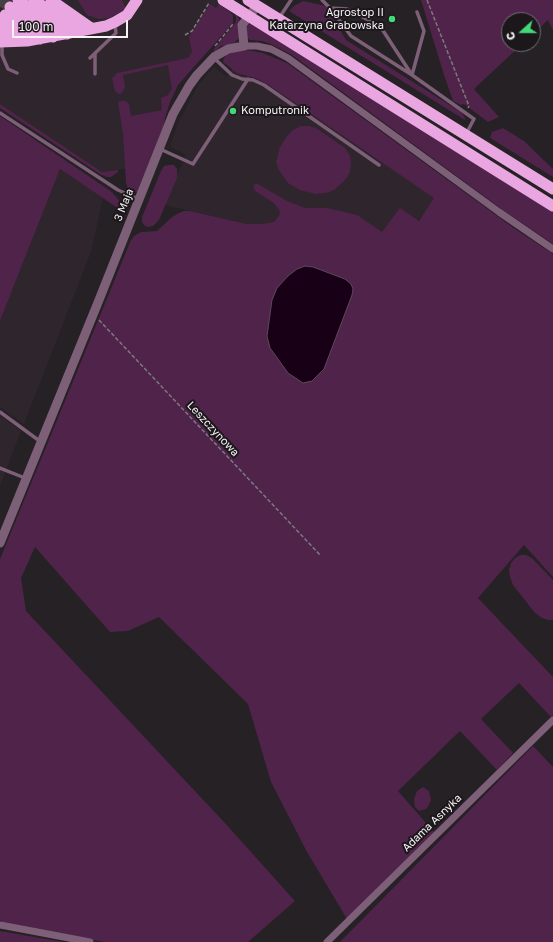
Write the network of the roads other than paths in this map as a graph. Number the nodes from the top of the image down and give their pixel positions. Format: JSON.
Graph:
{"nodes":[{"id":1,"x":34,"y":0,"type":"edge"},
{"id":2,"x":51,"y":0,"type":"edge"},
{"id":3,"x":137,"y":0,"type":"edge"},
{"id":4,"x":223,"y":0,"type":"edge"},
{"id":5,"x":291,"y":0,"type":"edge"},
{"id":6,"x":322,"y":0,"type":"edge"},
{"id":7,"x":252,"y":3,"type":"edge"},
{"id":8,"x":330,"y":8,"type":"junction"},
{"id":9,"x":8,"y":11,"type":"edge"},
{"id":10,"x":417,"y":12,"type":"dead end"},
{"id":11,"x":249,"y":16,"type":"junction"},
{"id":12,"x":278,"y":19,"type":"junction"},
{"id":13,"x":115,"y":22,"type":"junction"},
{"id":14,"x":92,"y":28,"type":"junction"},
{"id":15,"x":79,"y":31,"type":"junction"},
{"id":16,"x":67,"y":34,"type":"junction"},
{"id":17,"x":53,"y":36,"type":"junction"},
{"id":18,"x":0,"y":39,"type":"edge"},
{"id":19,"x":40,"y":39,"type":"junction"},
{"id":20,"x":26,"y":41,"type":"junction"},
{"id":21,"x":244,"y":46,"type":"junction"},
{"id":22,"x":95,"y":54,"type":"junction"},
{"id":23,"x":214,"y":57,"type":"junction"},
{"id":24,"x":90,"y":58,"type":"dead end"},
{"id":25,"x":17,"y":73,"type":"dead end"},
{"id":26,"x":95,"y":74,"type":"dead end"},
{"id":27,"x":412,"y":75,"type":"junction"},
{"id":28,"x":248,"y":79,"type":"junction"},
{"id":29,"x":0,"y":113,"type":"edge"},
{"id":30,"x":466,"y":135,"type":"junction"},
{"id":31,"x":159,"y":148,"type":"junction"},
{"id":32,"x":379,"y":165,"type":"dead end"},
{"id":33,"x":553,"y":189,"type":"edge"},
{"id":34,"x":139,"y":199,"type":"junction"},
{"id":35,"x":553,"y":206,"type":"edge"},
{"id":36,"x":553,"y":248,"type":"edge"},
{"id":37,"x":0,"y":412,"type":"edge"},
{"id":38,"x":41,"y":442,"type":"junction"},
{"id":39,"x":0,"y":468,"type":"edge"},
{"id":40,"x":26,"y":479,"type":"junction"},
{"id":41,"x":0,"y":543,"type":"edge"},
{"id":42,"x":553,"y":720,"type":"edge"},
{"id":43,"x":0,"y":925,"type":"edge"},
{"id":44,"x":90,"y":942,"type":"edge"},
{"id":45,"x":327,"y":942,"type":"edge"}],
"edges":[{"from":1,"to":15,"type":"highway"},
{"from":2,"to":14,"type":"highway"},
{"from":3,"to":13,"type":"highway"},
{"from":4,"to":11,"type":"highway"},
{"from":5,"to":12,"type":"lane"},
{"from":6,"to":8,"type":"lane"},
{"from":7,"to":11,"type":"street"},
{"from":7,"to":12,"type":"highway"},
{"from":8,"to":27,"type":"lane"},
{"from":8,"to":27,"type":"lane"},
{"from":9,"to":16,"type":"highway"},
{"from":9,"to":17,"type":"highway"},
{"from":9,"to":19,"type":"highway"},
{"from":9,"to":20,"type":"highway"},
{"from":10,"to":27,"type":"lane"},
{"from":11,"to":21,"type":"street"},
{"from":11,"to":35,"type":"highway"},
{"from":12,"to":30,"type":"highway"},
{"from":13,"to":14,"type":"highway"},
{"from":13,"to":22,"type":"lane"},
{"from":14,"to":15,"type":"highway"},
{"from":15,"to":16,"type":"highway"},
{"from":16,"to":17,"type":"highway"},
{"from":17,"to":19,"type":"highway"},
{"from":18,"to":20,"type":"highway"},
{"from":18,"to":25,"type":"lane"},
{"from":19,"to":20,"type":"highway"},
{"from":21,"to":23,"type":"street","name":"3 Maja"},
{"from":21,"to":36,"type":"street"},
{"from":22,"to":24,"type":"lane"},
{"from":22,"to":26,"type":"lane"},
{"from":23,"to":28,"type":"lane"},
{"from":23,"to":31,"type":"street","name":"3 Maja"},
{"from":27,"to":30,"type":"lane"},
{"from":28,"to":31,"type":"lane"},
{"from":28,"to":32,"type":"lane"},
{"from":29,"to":34,"type":"lane"},
{"from":30,"to":33,"type":"highway"},
{"from":31,"to":34,"type":"street","name":"3 Maja"},
{"from":34,"to":38,"type":"street","name":"3 Maja"},
{"from":37,"to":38,"type":"lane"},
{"from":38,"to":40,"type":"street","name":"3 Maja"},
{"from":39,"to":40,"type":"lane"},
{"from":40,"to":41,"type":"street","name":"3 Maja"},
{"from":42,"to":45,"type":"street","name":"Adama Asnyka"},
{"from":43,"to":44,"type":"street"}]}
